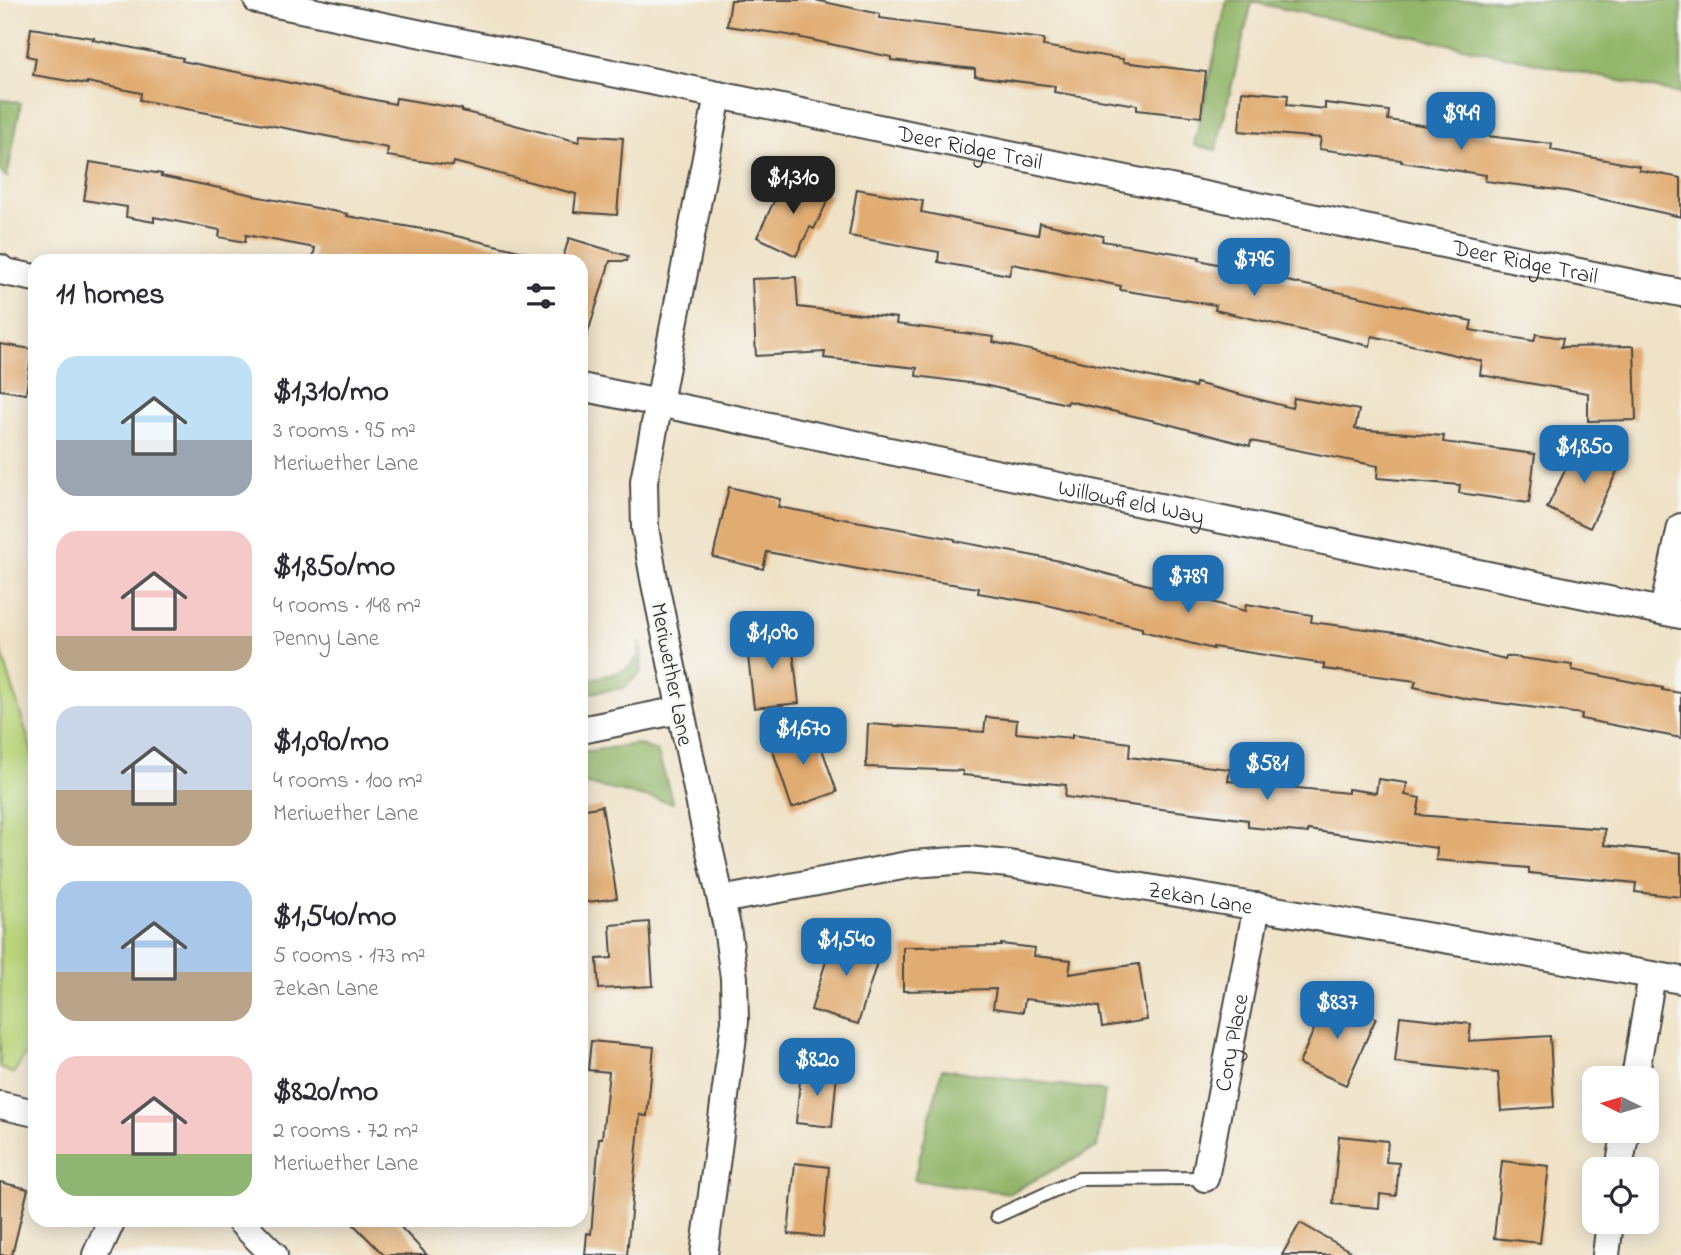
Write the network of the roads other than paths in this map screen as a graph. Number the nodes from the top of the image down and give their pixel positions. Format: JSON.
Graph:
{"nodes":[{"id":1,"x":257,"y":0,"type":"edge"},
{"id":2,"x":719,"y":95,"type":"junction"},
{"id":3,"x":0,"y":268,"type":"edge"},
{"id":4,"x":28,"y":277,"type":"edge"},
{"id":5,"x":1681,"y":293,"type":"edge"},
{"id":6,"x":588,"y":388,"type":"edge"},
{"id":7,"x":659,"y":402,"type":"junction"},
{"id":8,"x":1681,"y":527,"type":"edge"},
{"id":9,"x":1672,"y":613,"type":"edge"},
{"id":10,"x":680,"y":710,"type":"junction"},
{"id":11,"x":588,"y":729,"type":"edge"},
{"id":12,"x":721,"y":900,"type":"junction"},
{"id":13,"x":1257,"y":906,"type":"junction"},
{"id":14,"x":1652,"y":975,"type":"junction"},
{"id":15,"x":1681,"y":980,"type":"edge"},
{"id":16,"x":1637,"y":1066,"type":"edge"},
{"id":17,"x":0,"y":1105,"type":"edge"},
{"id":18,"x":28,"y":1111,"type":"edge"},
{"id":19,"x":1205,"y":1178,"type":"joint"},
{"id":20,"x":997,"y":1216,"type":"dead end"},
{"id":21,"x":109,"y":1227,"type":"edge"},
{"id":22,"x":246,"y":1227,"type":"edge"},
{"id":23,"x":1609,"y":1234,"type":"edge"},
{"id":24,"x":96,"y":1255,"type":"edge"},
{"id":25,"x":274,"y":1255,"type":"edge"},
{"id":26,"x":704,"y":1255,"type":"edge"},
{"id":27,"x":1606,"y":1255,"type":"edge"}],
"edges":[{"from":1,"to":2,"type":"street","name":"Deer Ridge Trail"},
{"from":2,"to":5,"type":"street","name":"Deer Ridge Trail"},
{"from":2,"to":7,"type":"street","name":"Meriwether Lane"},
{"from":3,"to":4,"type":"street"},
{"from":6,"to":7,"type":"street","name":"Willowfield Way"},
{"from":7,"to":9,"type":"street","name":"Willowfield Way"},
{"from":7,"to":10,"type":"street","name":"Meriwether Lane"},
{"from":8,"to":9,"type":"street"},
{"from":10,"to":11,"type":"street"},
{"from":10,"to":12,"type":"street","name":"Meriwether Lane"},
{"from":12,"to":13,"type":"street","name":"Zekan Lane"},
{"from":12,"to":26,"type":"street","name":"Meriwether Lane"},
{"from":13,"to":14,"type":"street","name":"Zekan Lane"},
{"from":13,"to":19,"type":"street","name":"Cory Place"},
{"from":14,"to":15,"type":"street","name":"Zekan Lane"},
{"from":14,"to":16,"type":"street"},
{"from":17,"to":18,"type":"street"},
{"from":19,"to":20,"type":"lane"},
{"from":21,"to":24,"type":"street"},
{"from":22,"to":25,"type":"street"},
{"from":23,"to":27,"type":"street"}]}
